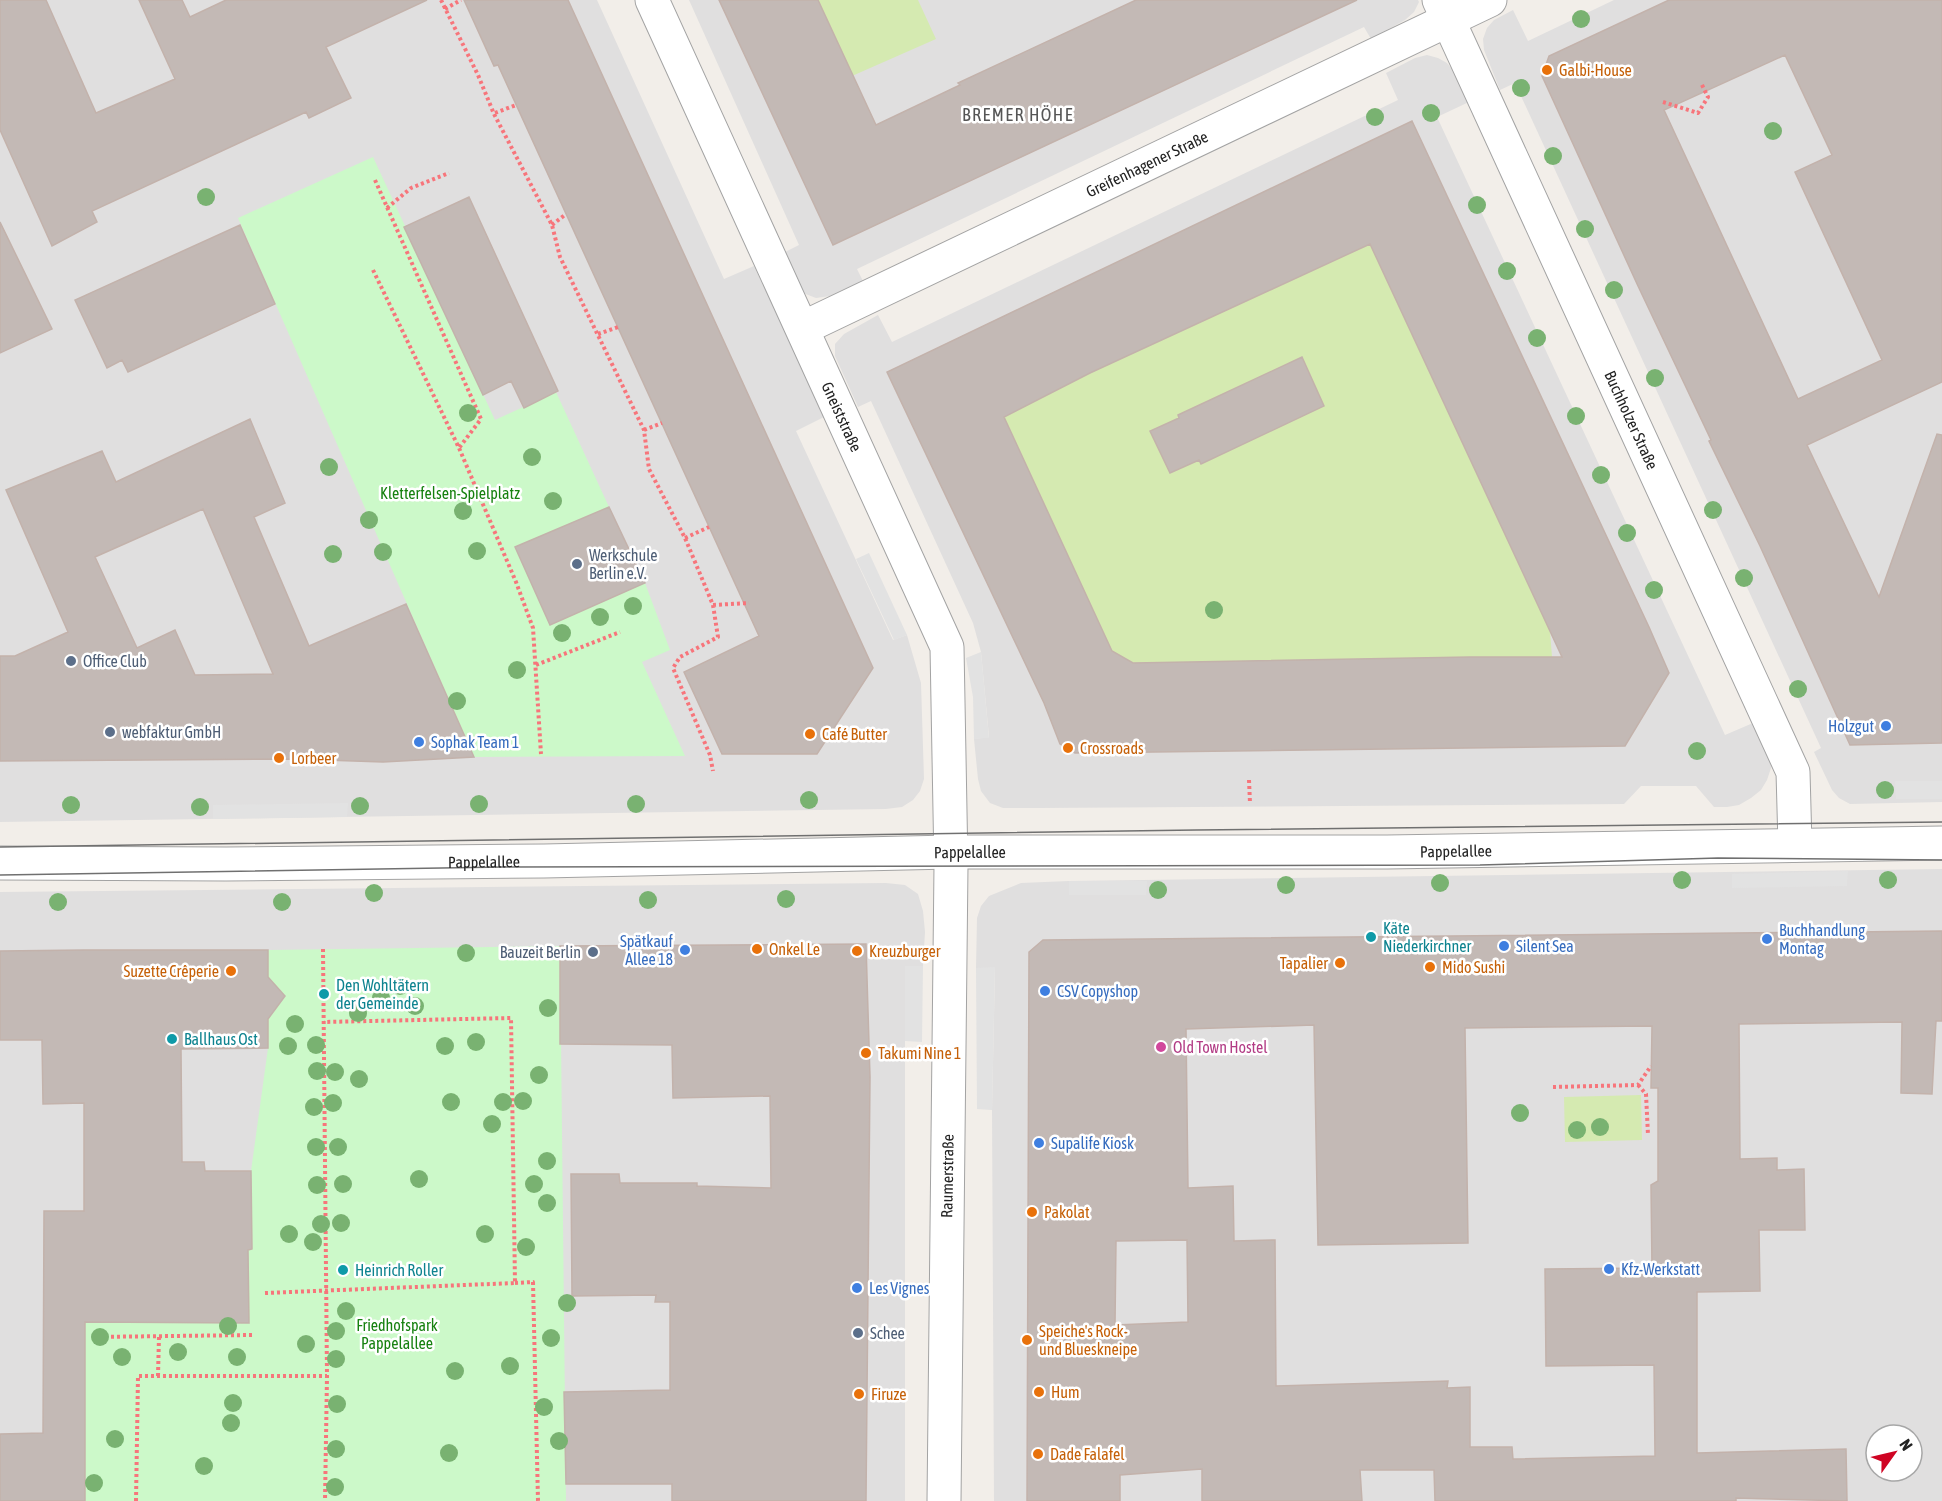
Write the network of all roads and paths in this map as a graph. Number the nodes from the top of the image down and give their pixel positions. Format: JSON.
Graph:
{"nodes":[{"id":1,"x":441,"y":0,"type":"edge"},
{"id":2,"x":461,"y":0,"type":"edge"},
{"id":3,"x":652,"y":0,"type":"edge"},
{"id":4,"x":1490,"y":0,"type":"edge"},
{"id":5,"x":445,"y":9,"type":"junction"},
{"id":6,"x":1444,"y":10,"type":"edge"},
{"id":7,"x":1701,"y":83,"type":"dead end"},
{"id":8,"x":1663,"y":102,"type":"dead end"},
{"id":9,"x":516,"y":105,"type":"dead end"},
{"id":10,"x":494,"y":114,"type":"junction"},
{"id":11,"x":448,"y":173,"type":"dead end"},
{"id":12,"x":375,"y":180,"type":"dead end"},
{"id":13,"x":387,"y":208,"type":"junction"},
{"id":14,"x":566,"y":214,"type":"dead end"},
{"id":15,"x":552,"y":225,"type":"junction"},
{"id":16,"x":373,"y":270,"type":"dead end"},
{"id":17,"x":618,"y":327,"type":"dead end"},
{"id":18,"x":803,"y":328,"type":"junction"},
{"id":19,"x":598,"y":334,"type":"junction"},
{"id":20,"x":662,"y":423,"type":"dead end"},
{"id":21,"x":644,"y":430,"type":"junction"},
{"id":22,"x":459,"y":448,"type":"junction"},
{"id":23,"x":709,"y":527,"type":"dead end"},
{"id":24,"x":685,"y":538,"type":"junction"},
{"id":25,"x":749,"y":603,"type":"dead end"},
{"id":26,"x":713,"y":605,"type":"junction"},
{"id":27,"x":620,"y":632,"type":"dead end"},
{"id":28,"x":536,"y":665,"type":"junction"},
{"id":29,"x":541,"y":754,"type":"dead end"},
{"id":30,"x":713,"y":771,"type":"dead end"},
{"id":31,"x":1249,"y":780,"type":"dead end"},
{"id":32,"x":1250,"y":803,"type":"dead end"},
{"id":33,"x":1942,"y":843,"type":"edge"},
{"id":34,"x":1795,"y":845,"type":"junction"},
{"id":35,"x":950,"y":852,"type":"junction"},
{"id":36,"x":0,"y":862,"type":"edge"},
{"id":37,"x":323,"y":949,"type":"dead end"},
{"id":38,"x":324,"y":1023,"type":"junction"},
{"id":39,"x":1651,"y":1066,"type":"dead end"},
{"id":40,"x":1638,"y":1085,"type":"junction"},
{"id":41,"x":1553,"y":1087,"type":"dead end"},
{"id":42,"x":1648,"y":1135,"type":"dead end"},
{"id":43,"x":515,"y":1283,"type":"junction"},
{"id":44,"x":326,"y":1292,"type":"junction"},
{"id":45,"x":265,"y":1293,"type":"dead end"},
{"id":46,"x":252,"y":1335,"type":"dead end"},
{"id":47,"x":159,"y":1336,"type":"junction"},
{"id":48,"x":93,"y":1337,"type":"dead end"},
{"id":49,"x":158,"y":1376,"type":"junction"},
{"id":50,"x":327,"y":1376,"type":"junction"},
{"id":51,"x":136,"y":1501,"type":"edge"},
{"id":52,"x":325,"y":1501,"type":"edge"},
{"id":53,"x":538,"y":1501,"type":"edge"},
{"id":54,"x":944,"y":1501,"type":"edge"}],
"edges":[{"from":1,"to":5,"type":"path"},
{"from":2,"to":5,"type":"path"},
{"from":3,"to":18,"type":"street","name":"Gneiststraße"},
{"from":4,"to":6,"type":"street","name":"Greifenhagener Straße"},
{"from":5,"to":10,"type":"path"},
{"from":6,"to":18,"type":"street","name":"Greifenhagener Straße"},
{"from":6,"to":34,"type":"street","name":"Buchholzer Straße"},
{"from":7,"to":8,"type":"path"},
{"from":9,"to":10,"type":"path"},
{"from":10,"to":15,"type":"path"},
{"from":11,"to":13,"type":"path"},
{"from":12,"to":13,"type":"path"},
{"from":13,"to":22,"type":"path"},
{"from":14,"to":15,"type":"path"},
{"from":15,"to":19,"type":"path"},
{"from":16,"to":22,"type":"path"},
{"from":17,"to":19,"type":"path"},
{"from":18,"to":35,"type":"street","name":"Gneiststraße"},
{"from":19,"to":21,"type":"path"},
{"from":20,"to":21,"type":"path"},
{"from":21,"to":24,"type":"path"},
{"from":22,"to":28,"type":"path"},
{"from":23,"to":24,"type":"path"},
{"from":24,"to":26,"type":"path"},
{"from":25,"to":26,"type":"path"},
{"from":26,"to":30,"type":"path"},
{"from":27,"to":28,"type":"path"},
{"from":28,"to":29,"type":"path"},
{"from":31,"to":32,"type":"path"},
{"from":33,"to":34,"type":"street","name":"Pappelallee"},
{"from":34,"to":35,"type":"street","name":"Pappelallee"},
{"from":35,"to":36,"type":"street","name":"Pappelallee"},
{"from":35,"to":54,"type":"street","name":"Raumerstraße"},
{"from":37,"to":38,"type":"path"},
{"from":38,"to":43,"type":"path"},
{"from":38,"to":44,"type":"path"},
{"from":39,"to":40,"type":"path"},
{"from":40,"to":41,"type":"path"},
{"from":40,"to":42,"type":"path"},
{"from":43,"to":44,"type":"path"},
{"from":43,"to":53,"type":"path"},
{"from":44,"to":45,"type":"path"},
{"from":44,"to":50,"type":"path"},
{"from":46,"to":47,"type":"path"},
{"from":47,"to":48,"type":"path"},
{"from":47,"to":49,"type":"path"},
{"from":49,"to":50,"type":"path"},
{"from":49,"to":51,"type":"path"},
{"from":50,"to":52,"type":"path"}]}
